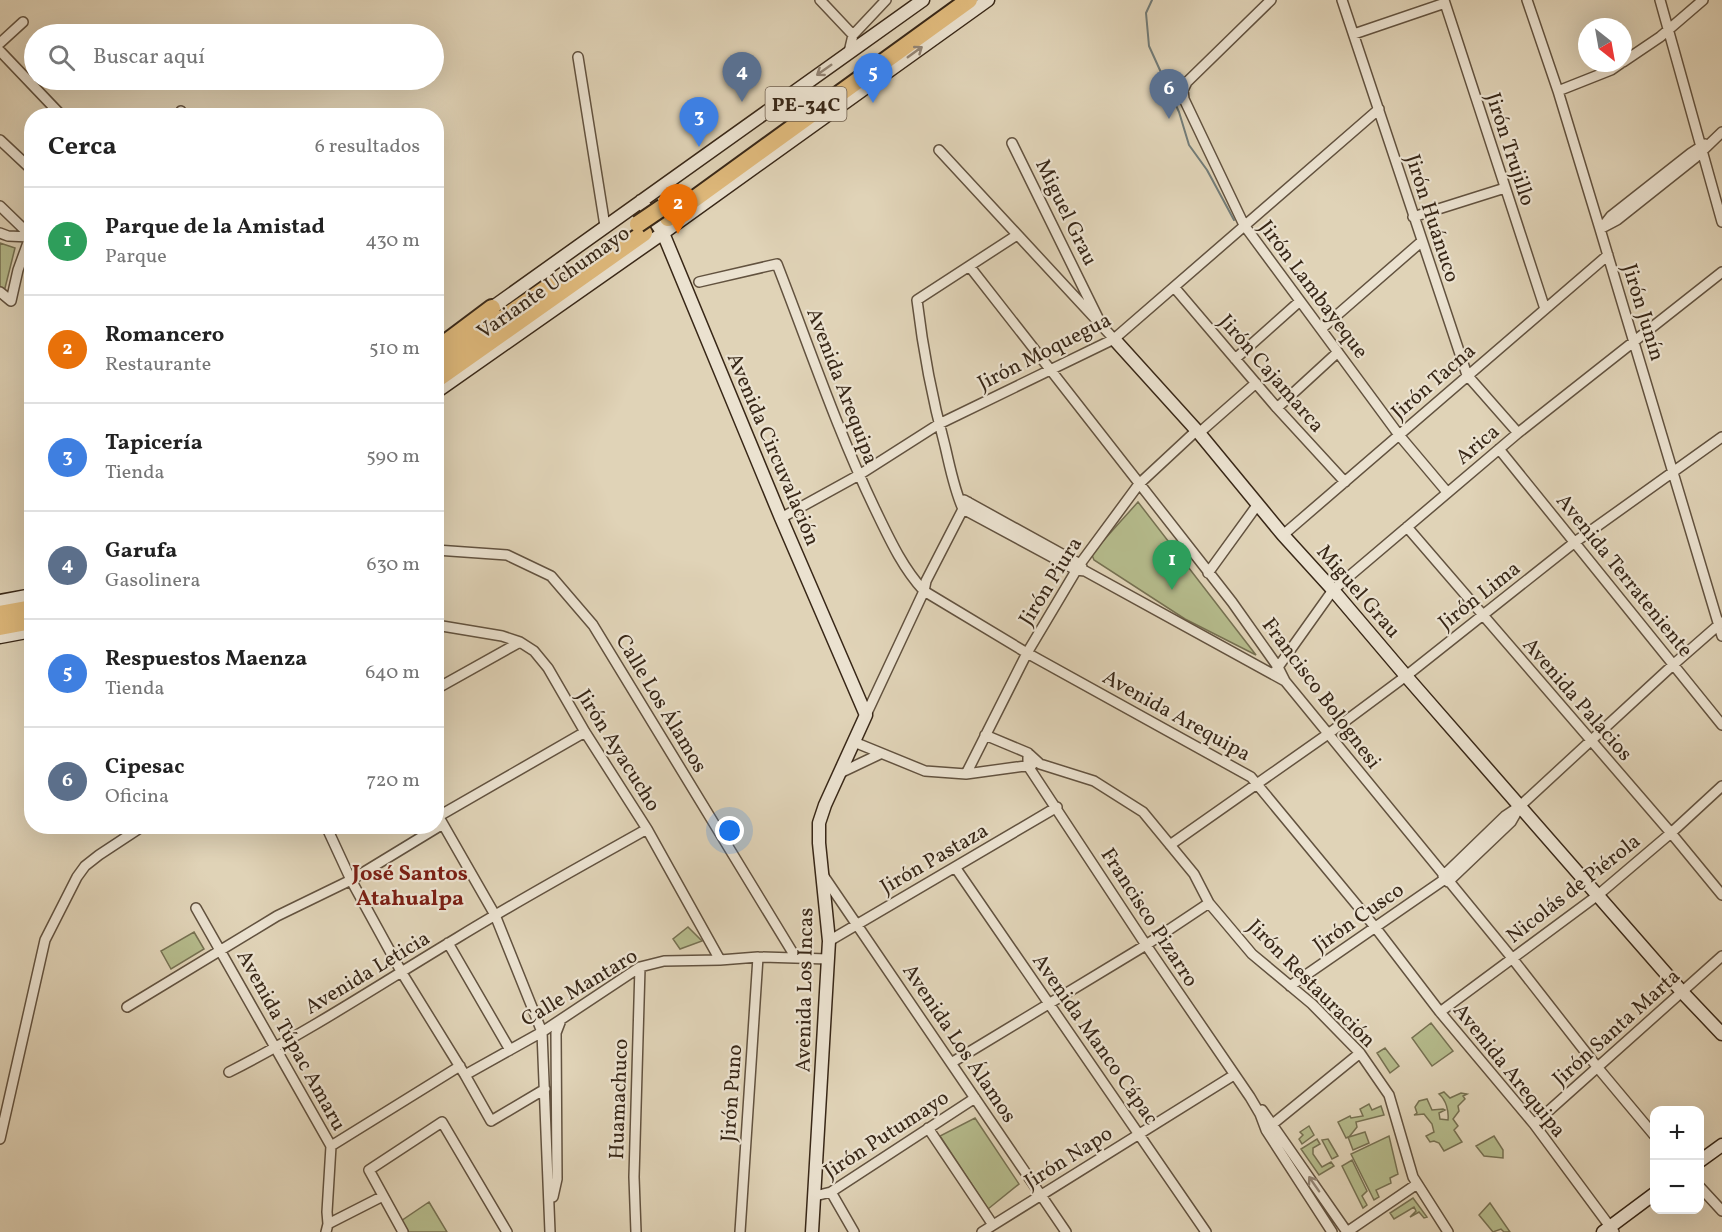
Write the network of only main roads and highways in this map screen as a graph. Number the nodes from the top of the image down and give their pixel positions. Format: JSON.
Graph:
{"nodes":[{"id":1,"x":950,"y":0,"type":"edge"},
{"id":2,"x":969,"y":0,"type":"edge"},
{"id":3,"x":664,"y":219,"type":"junction"},
{"id":4,"x":641,"y":229,"type":"junction"},
{"id":5,"x":492,"y":309,"type":"road end"},
{"id":6,"x":444,"y":344,"type":"edge"},
{"id":7,"x":444,"y":360,"type":"edge"},
{"id":8,"x":444,"y":374,"type":"edge"},
{"id":9,"x":24,"y":610,"type":"edge"},
{"id":10,"x":0,"y":614,"type":"edge"},
{"id":11,"x":24,"y":622,"type":"edge"},
{"id":12,"x":0,"y":627,"type":"edge"}],
"edges":[{"from":1,"to":3,"type":"highway","name":"Variante Uchumayo","number":"PE-34C"},
{"from":2,"to":3,"type":"highway","name":"Variante Uchumayo","number":"PE-34C"},
{"from":3,"to":4,"type":"highway","name":"Variante Uchumayo","number":"PE-34C"},
{"from":4,"to":7,"type":"highway","name":"Variante Uchumayo","number":"PE-34C"},
{"from":4,"to":8,"type":"highway","name":"Variante Uchumayo","number":"PE-34C"},
{"from":5,"to":6,"type":"highway"},
{"from":9,"to":10,"type":"highway"},
{"from":11,"to":12,"type":"highway"}]}
